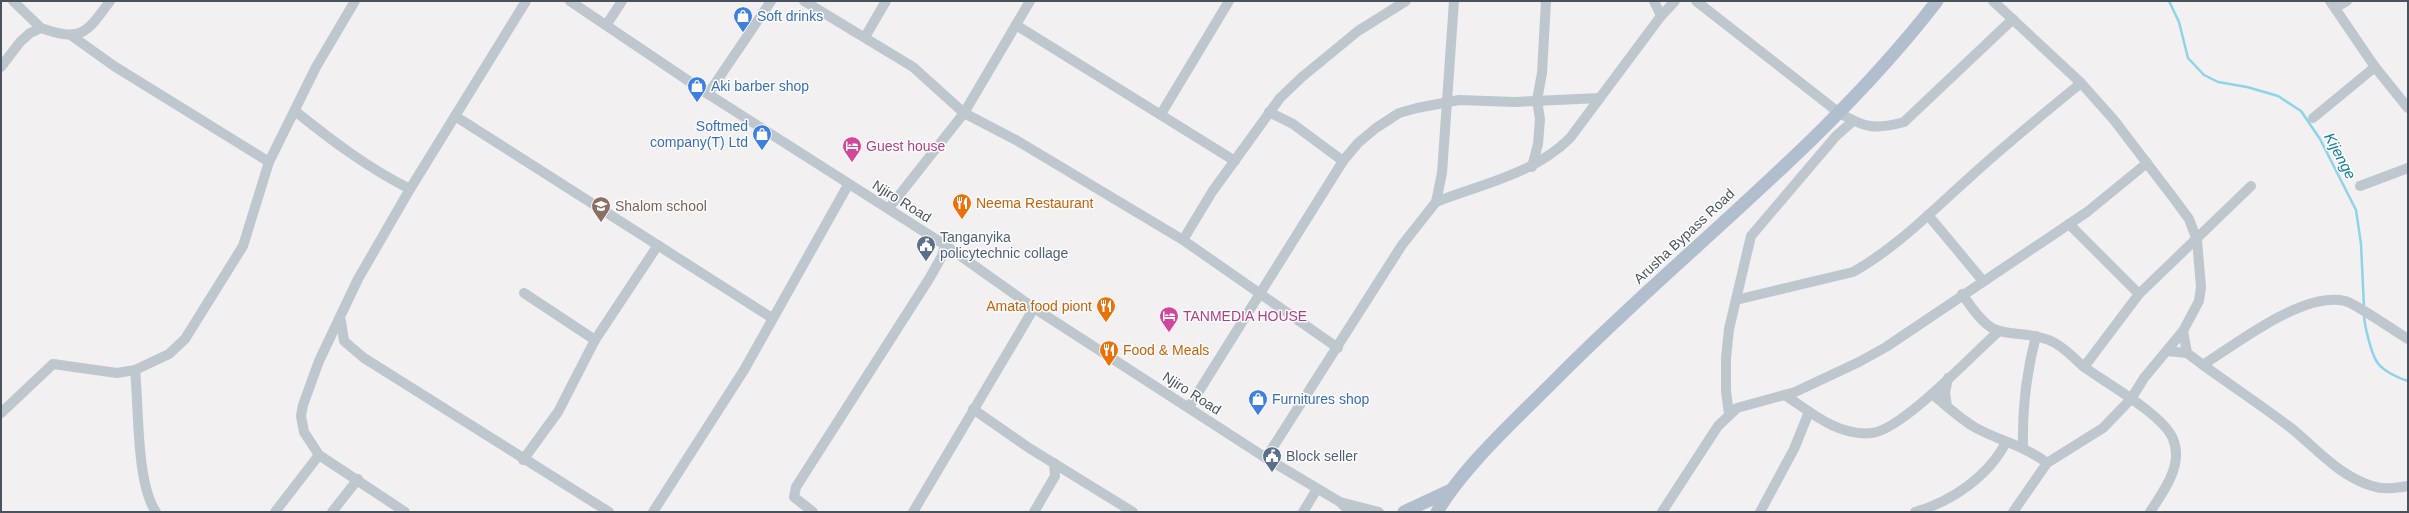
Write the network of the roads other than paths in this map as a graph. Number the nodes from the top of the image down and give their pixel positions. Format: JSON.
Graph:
{"nodes":[{"id":1,"x":13,"y":1,"type":"edge"},
{"id":2,"x":110,"y":1,"type":"edge"},
{"id":3,"x":355,"y":1,"type":"edge"},
{"id":4,"x":526,"y":1,"type":"edge"},
{"id":5,"x":570,"y":1,"type":"edge"},
{"id":6,"x":622,"y":1,"type":"edge"},
{"id":7,"x":772,"y":1,"type":"edge"},
{"id":8,"x":804,"y":1,"type":"edge"},
{"id":9,"x":886,"y":1,"type":"edge"},
{"id":10,"x":1030,"y":1,"type":"edge"},
{"id":11,"x":1229,"y":1,"type":"edge"},
{"id":12,"x":1406,"y":1,"type":"edge"},
{"id":13,"x":1454,"y":1,"type":"edge"},
{"id":14,"x":1546,"y":1,"type":"edge"},
{"id":15,"x":1654,"y":1,"type":"edge"},
{"id":16,"x":1675,"y":1,"type":"edge"},
{"id":17,"x":1696,"y":1,"type":"edge"},
{"id":18,"x":1937,"y":1,"type":"edge"},
{"id":19,"x":1993,"y":1,"type":"edge"},
{"id":20,"x":2347,"y":1,"type":"edge"},
{"id":21,"x":2332,"y":5,"type":"edge"},
{"id":22,"x":1660,"y":16,"type":"junction"},
{"id":23,"x":2013,"y":19,"type":"junction"},
{"id":24,"x":606,"y":24,"type":"junction"},
{"id":25,"x":1016,"y":25,"type":"junction"},
{"id":26,"x":41,"y":28,"type":"junction"},
{"id":27,"x":72,"y":36,"type":"junction"},
{"id":28,"x":865,"y":37,"type":"junction"},
{"id":29,"x":1,"y":67,"type":"edge"},
{"id":30,"x":2375,"y":67,"type":"junction"},
{"id":31,"x":2081,"y":84,"type":"junction"},
{"id":32,"x":708,"y":94,"type":"junction"},
{"id":33,"x":1600,"y":98,"type":"junction"},
{"id":34,"x":1537,"y":100,"type":"junction"},
{"id":35,"x":1447,"y":101,"type":"junction"},
{"id":36,"x":2408,"y":108,"type":"edge"},
{"id":37,"x":295,"y":110,"type":"junction"},
{"id":38,"x":964,"y":112,"type":"junction"},
{"id":39,"x":1270,"y":112,"type":"junction"},
{"id":40,"x":1838,"y":112,"type":"junction"},
{"id":41,"x":1160,"y":114,"type":"junction"},
{"id":42,"x":455,"y":116,"type":"junction"},
{"id":43,"x":2313,"y":118,"type":"dead end"},
{"id":44,"x":1854,"y":121,"type":"junction"},
{"id":45,"x":1234,"y":161,"type":"junction"},
{"id":46,"x":1343,"y":161,"type":"junction"},
{"id":47,"x":269,"y":162,"type":"junction"},
{"id":48,"x":2147,"y":163,"type":"junction"},
{"id":49,"x":1532,"y":167,"type":"junction"},
{"id":50,"x":2408,"y":168,"type":"edge"},
{"id":51,"x":848,"y":184,"type":"junction"},
{"id":52,"x":2251,"y":186,"type":"dead end"},
{"id":53,"x":2360,"y":186,"type":"dead end"},
{"id":54,"x":410,"y":189,"type":"junction"},
{"id":55,"x":1436,"y":202,"type":"junction"},
{"id":56,"x":889,"y":208,"type":"junction"},
{"id":57,"x":1928,"y":215,"type":"junction"},
{"id":58,"x":2069,"y":224,"type":"junction"},
{"id":59,"x":1183,"y":240,"type":"junction"},
{"id":60,"x":2197,"y":240,"type":"junction"},
{"id":61,"x":658,"y":245,"type":"junction"},
{"id":62,"x":945,"y":245,"type":"junction"},
{"id":63,"x":1983,"y":281,"type":"junction"},
{"id":64,"x":524,"y":293,"type":"dead end"},
{"id":65,"x":1261,"y":293,"type":"junction"},
{"id":66,"x":1962,"y":294,"type":"junction"},
{"id":67,"x":2139,"y":294,"type":"junction"},
{"id":68,"x":1736,"y":300,"type":"junction"},
{"id":69,"x":1034,"y":308,"type":"junction"},
{"id":70,"x":341,"y":318,"type":"junction"},
{"id":71,"x":772,"y":318,"type":"junction"},
{"id":72,"x":1999,"y":331,"type":"junction"},
{"id":73,"x":2183,"y":331,"type":"junction"},
{"id":74,"x":2408,"y":332,"type":"edge"},
{"id":75,"x":2397,"y":333,"type":"junction"},
{"id":76,"x":2036,"y":336,"type":"junction"},
{"id":77,"x":2408,"y":339,"type":"edge"},
{"id":78,"x":595,"y":340,"type":"junction"},
{"id":79,"x":1338,"y":348,"type":"junction"},
{"id":80,"x":2167,"y":351,"type":"junction"},
{"id":81,"x":2188,"y":353,"type":"junction"},
{"id":82,"x":2203,"y":365,"type":"junction"},
{"id":83,"x":2084,"y":367,"type":"junction"},
{"id":84,"x":135,"y":370,"type":"junction"},
{"id":85,"x":1948,"y":378,"type":"junction"},
{"id":86,"x":1932,"y":394,"type":"junction"},
{"id":87,"x":1785,"y":395,"type":"junction"},
{"id":88,"x":2131,"y":399,"type":"junction"},
{"id":89,"x":1947,"y":406,"type":"junction"},
{"id":90,"x":1189,"y":407,"type":"junction"},
{"id":91,"x":973,"y":408,"type":"junction"},
{"id":92,"x":1809,"y":412,"type":"junction"},
{"id":93,"x":1,"y":413,"type":"edge"},
{"id":94,"x":1729,"y":414,"type":"junction"},
{"id":95,"x":2006,"y":442,"type":"junction"},
{"id":96,"x":2023,"y":447,"type":"junction"},
{"id":97,"x":319,"y":455,"type":"junction"},
{"id":98,"x":1266,"y":458,"type":"junction"},
{"id":99,"x":523,"y":460,"type":"junction"},
{"id":100,"x":1054,"y":463,"type":"junction"},
{"id":101,"x":2047,"y":463,"type":"junction"},
{"id":102,"x":358,"y":479,"type":"junction"},
{"id":103,"x":2408,"y":486,"type":"edge"},
{"id":104,"x":1317,"y":489,"type":"junction"},
{"id":105,"x":1449,"y":491,"type":"junction"},
{"id":106,"x":1340,"y":502,"type":"junction"},
{"id":107,"x":156,"y":512,"type":"edge"},
{"id":108,"x":275,"y":512,"type":"edge"},
{"id":109,"x":332,"y":512,"type":"edge"},
{"id":110,"x":405,"y":512,"type":"edge"},
{"id":111,"x":609,"y":512,"type":"edge"},
{"id":112,"x":653,"y":512,"type":"edge"},
{"id":113,"x":814,"y":512,"type":"edge"},
{"id":114,"x":913,"y":512,"type":"edge"},
{"id":115,"x":1034,"y":512,"type":"edge"},
{"id":116,"x":1133,"y":512,"type":"edge"},
{"id":117,"x":1304,"y":512,"type":"edge"},
{"id":118,"x":1350,"y":512,"type":"edge"},
{"id":119,"x":1379,"y":512,"type":"edge"},
{"id":120,"x":1398,"y":512,"type":"edge"},
{"id":121,"x":1404,"y":512,"type":"edge"},
{"id":122,"x":1437,"y":512,"type":"edge"},
{"id":123,"x":1662,"y":512,"type":"edge"},
{"id":124,"x":1760,"y":512,"type":"edge"},
{"id":125,"x":1915,"y":512,"type":"edge"},
{"id":126,"x":2013,"y":512,"type":"edge"},
{"id":127,"x":2150,"y":512,"type":"edge"}],
"edges":[{"from":1,"to":26,"type":"street"},
{"from":2,"to":27,"type":"street"},
{"from":3,"to":37,"type":"street"},
{"from":4,"to":42,"type":"street"},
{"from":5,"to":24,"type":"street","name":"Njiro Road"},
{"from":6,"to":24,"type":"street"},
{"from":7,"to":32,"type":"street"},
{"from":8,"to":28,"type":"street"},
{"from":9,"to":28,"type":"street"},
{"from":10,"to":25,"type":"street"},
{"from":11,"to":41,"type":"street"},
{"from":12,"to":39,"type":"street"},
{"from":13,"to":35,"type":"street"},
{"from":14,"to":34,"type":"street"},
{"from":15,"to":22,"type":"street"},
{"from":16,"to":22,"type":"street"},
{"from":17,"to":40,"type":"street"},
{"from":18,"to":40,"type":"main road","name":"Arusha Bypass Road"},
{"from":19,"to":23,"type":"street"},
{"from":20,"to":21,"type":"street"},
{"from":21,"to":30,"type":"street"},
{"from":22,"to":33,"type":"street"},
{"from":23,"to":31,"type":"street"},
{"from":23,"to":44,"type":"street"},
{"from":24,"to":32,"type":"street","name":"Njiro Road"},
{"from":25,"to":38,"type":"street"},
{"from":25,"to":41,"type":"street"},
{"from":26,"to":27,"type":"street"},
{"from":26,"to":29,"type":"street"},
{"from":27,"to":47,"type":"street"},
{"from":28,"to":38,"type":"street"},
{"from":30,"to":36,"type":"street"},
{"from":30,"to":43,"type":"street"},
{"from":31,"to":48,"type":"street"},
{"from":31,"to":57,"type":"street"},
{"from":32,"to":51,"type":"street","name":"Njiro Road"},
{"from":33,"to":34,"type":"street"},
{"from":33,"to":49,"type":"street"},
{"from":34,"to":35,"type":"street"},
{"from":34,"to":49,"type":"street"},
{"from":35,"to":46,"type":"street"},
{"from":35,"to":55,"type":"street"},
{"from":37,"to":47,"type":"street"},
{"from":37,"to":54,"type":"street"},
{"from":38,"to":56,"type":"street"},
{"from":38,"to":59,"type":"street"},
{"from":39,"to":45,"type":"street"},
{"from":39,"to":46,"type":"street"},
{"from":40,"to":44,"type":"street"},
{"from":40,"to":105,"type":"main road","name":"Arusha Bypass Road"},
{"from":41,"to":45,"type":"street"},
{"from":42,"to":54,"type":"street"},
{"from":42,"to":61,"type":"street"},
{"from":44,"to":68,"type":"street"},
{"from":45,"to":59,"type":"street"},
{"from":46,"to":65,"type":"street"},
{"from":47,"to":84,"type":"street"},
{"from":48,"to":58,"type":"street"},
{"from":48,"to":60,"type":"street"},
{"from":49,"to":55,"type":"street"},
{"from":50,"to":53,"type":"street"},
{"from":51,"to":56,"type":"street","name":"Njiro Road"},
{"from":51,"to":71,"type":"street"},
{"from":52,"to":60,"type":"street"},
{"from":54,"to":70,"type":"street"},
{"from":55,"to":79,"type":"street"},
{"from":56,"to":62,"type":"street","name":"Njiro Road"},
{"from":57,"to":63,"type":"street"},
{"from":57,"to":68,"type":"street"},
{"from":58,"to":63,"type":"street"},
{"from":58,"to":67,"type":"street"},
{"from":59,"to":65,"type":"street"},
{"from":60,"to":67,"type":"street"},
{"from":60,"to":73,"type":"street"},
{"from":61,"to":71,"type":"street"},
{"from":61,"to":78,"type":"street"},
{"from":62,"to":69,"type":"street","name":"Njiro Road"},
{"from":62,"to":113,"type":"street"},
{"from":63,"to":66,"type":"street"},
{"from":64,"to":78,"type":"street"},
{"from":65,"to":79,"type":"street"},
{"from":65,"to":90,"type":"street"},
{"from":66,"to":72,"type":"street"},
{"from":66,"to":87,"type":"street"},
{"from":67,"to":83,"type":"street"},
{"from":68,"to":94,"type":"street"},
{"from":69,"to":90,"type":"street","name":"Njiro Road"},
{"from":69,"to":91,"type":"street"},
{"from":70,"to":97,"type":"street"},
{"from":70,"to":99,"type":"street"},
{"from":71,"to":112,"type":"street"},
{"from":72,"to":76,"type":"street"},
{"from":72,"to":85,"type":"street"},
{"from":73,"to":80,"type":"street"},
{"from":73,"to":81,"type":"street"},
{"from":74,"to":75,"type":"street"},
{"from":75,"to":77,"type":"street"},
{"from":75,"to":82,"type":"street"},
{"from":76,"to":83,"type":"street"},
{"from":76,"to":96,"type":"street"},
{"from":78,"to":99,"type":"street"},
{"from":79,"to":98,"type":"street"},
{"from":80,"to":81,"type":"street"},
{"from":80,"to":88,"type":"street"},
{"from":81,"to":82,"type":"street"},
{"from":82,"to":103,"type":"street"},
{"from":83,"to":88,"type":"street"},
{"from":84,"to":93,"type":"street"},
{"from":84,"to":107,"type":"street"},
{"from":85,"to":86,"type":"street"},
{"from":85,"to":89,"type":"street"},
{"from":86,"to":89,"type":"street"},
{"from":86,"to":92,"type":"street"},
{"from":87,"to":92,"type":"street"},
{"from":87,"to":94,"type":"street"},
{"from":88,"to":101,"type":"street"},
{"from":88,"to":127,"type":"street"},
{"from":89,"to":95,"type":"street"},
{"from":90,"to":98,"type":"street","name":"Njiro Road"},
{"from":91,"to":100,"type":"street"},
{"from":91,"to":114,"type":"street"},
{"from":92,"to":124,"type":"street"},
{"from":94,"to":123,"type":"street"},
{"from":95,"to":96,"type":"street"},
{"from":95,"to":125,"type":"street"},
{"from":96,"to":101,"type":"street"},
{"from":97,"to":102,"type":"street"},
{"from":97,"to":108,"type":"street"},
{"from":98,"to":104,"type":"street","name":"Njiro Road"},
{"from":99,"to":111,"type":"street"},
{"from":100,"to":115,"type":"street"},
{"from":100,"to":116,"type":"street"},
{"from":101,"to":126,"type":"street"},
{"from":102,"to":109,"type":"street"},
{"from":102,"to":110,"type":"street"},
{"from":104,"to":106,"type":"street","name":"Njiro Road"},
{"from":104,"to":117,"type":"street"},
{"from":105,"to":121,"type":"main road","name":"Arusha Bypass Road"},
{"from":105,"to":122,"type":"main road","name":"Arusha Bypass Road"},
{"from":106,"to":118,"type":"street","name":"Njiro Road"},
{"from":106,"to":119,"type":"street","name":"Njiro Road"},
{"from":120,"to":121,"type":"main road","name":"Arusha Bypass Road"}]}
